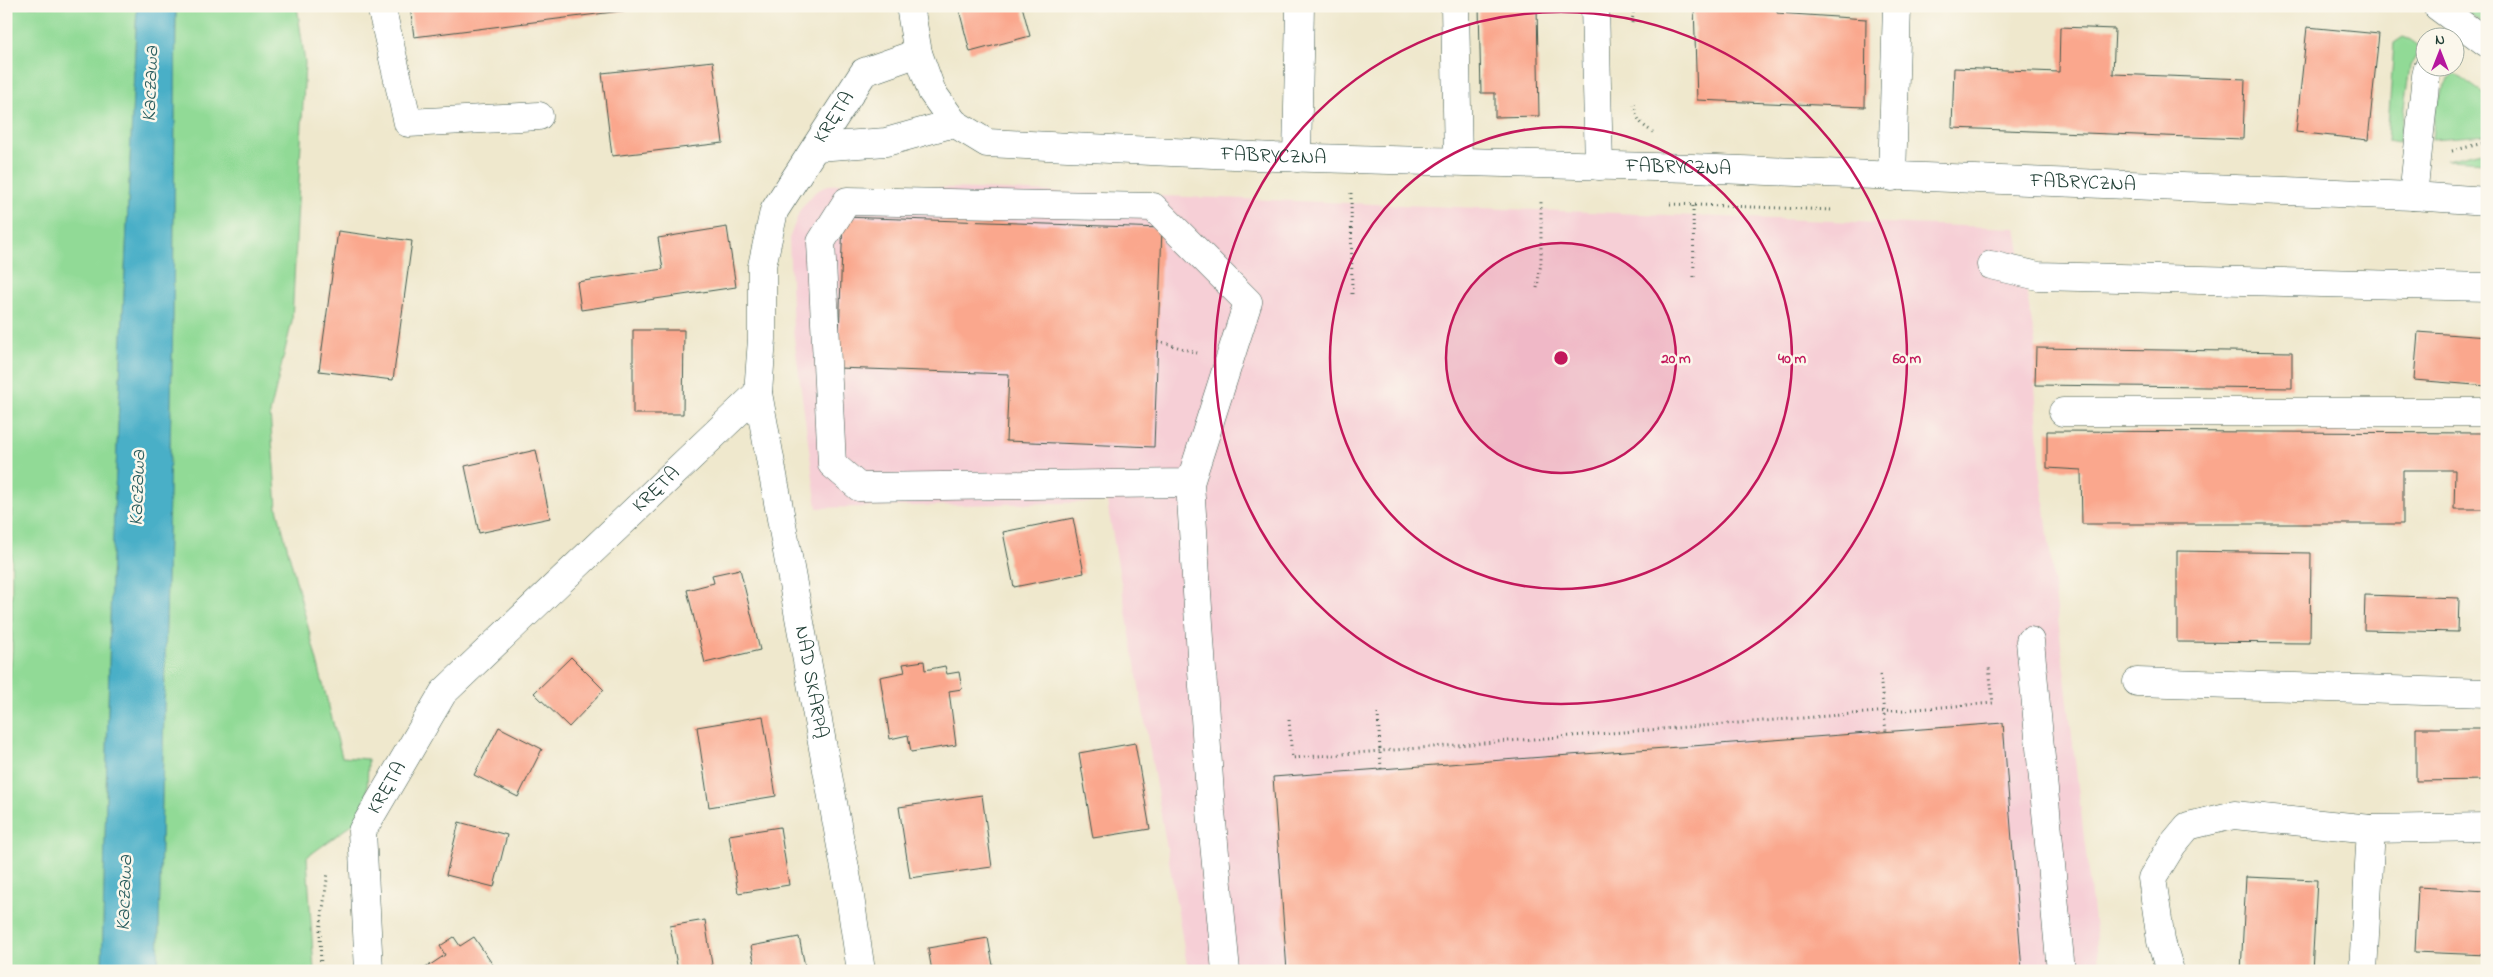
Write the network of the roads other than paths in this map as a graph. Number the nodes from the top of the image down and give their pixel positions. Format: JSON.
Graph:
{"nodes":[{"id":1,"x":380,"y":6,"type":"edge"},
{"id":2,"x":910,"y":6,"type":"edge"},
{"id":3,"x":1300,"y":6,"type":"edge"},
{"id":4,"x":1455,"y":6,"type":"edge"},
{"id":5,"x":1594,"y":6,"type":"edge"},
{"id":6,"x":1898,"y":6,"type":"edge"},
{"id":7,"x":2437,"y":6,"type":"edge"},
{"id":8,"x":2466,"y":40,"type":"edge"},
{"id":9,"x":2486,"y":43,"type":"edge"},
{"id":10,"x":918,"y":53,"type":"junction"},
{"id":11,"x":2426,"y":78,"type":"edge"},
{"id":12,"x":540,"y":116,"type":"dead end"},
{"id":13,"x":954,"y":124,"type":"junction"},
{"id":14,"x":817,"y":147,"type":"junction"},
{"id":15,"x":1297,"y":158,"type":"junction"},
{"id":16,"x":1458,"y":161,"type":"junction"},
{"id":17,"x":1599,"y":166,"type":"junction"},
{"id":18,"x":1892,"y":177,"type":"junction"},
{"id":19,"x":2413,"y":196,"type":"junction"},
{"id":20,"x":2487,"y":201,"type":"edge"},
{"id":21,"x":1991,"y":266,"type":"dead end"},
{"id":22,"x":2487,"y":287,"type":"edge"},
{"id":23,"x":758,"y":393,"type":"junction"},
{"id":24,"x":2063,"y":412,"type":"dead end"},
{"id":25,"x":2487,"y":412,"type":"edge"},
{"id":26,"x":1190,"y":483,"type":"junction"},
{"id":27,"x":2030,"y":641,"type":"dead end"},
{"id":28,"x":2137,"y":682,"type":"dead end"},
{"id":29,"x":2487,"y":693,"type":"edge"},
{"id":30,"x":2487,"y":827,"type":"edge"},
{"id":31,"x":2372,"y":830,"type":"junction"},
{"id":32,"x":369,"y":971,"type":"edge"},
{"id":33,"x":861,"y":971,"type":"edge"},
{"id":34,"x":1226,"y":971,"type":"edge"},
{"id":35,"x":2061,"y":971,"type":"edge"},
{"id":36,"x":2170,"y":971,"type":"edge"},
{"id":37,"x":2363,"y":971,"type":"edge"}],
"edges":[{"from":1,"to":12,"type":"street"},
{"from":2,"to":10,"type":"street"},
{"from":3,"to":15,"type":"street"},
{"from":4,"to":16,"type":"street"},
{"from":5,"to":17,"type":"street"},
{"from":6,"to":18,"type":"street"},
{"from":7,"to":9,"type":"street"},
{"from":8,"to":9,"type":"street"},
{"from":10,"to":13,"type":"street","name":"FABRYCZNA"},
{"from":10,"to":14,"type":"street","name":"KRĘTA"},
{"from":11,"to":19,"type":"street"},
{"from":13,"to":14,"type":"street"},
{"from":13,"to":15,"type":"street","name":"FABRYCZNA"},
{"from":14,"to":23,"type":"street","name":"KRĘTA"},
{"from":15,"to":16,"type":"street","name":"FABRYCZNA"},
{"from":16,"to":17,"type":"street","name":"FABRYCZNA"},
{"from":17,"to":18,"type":"street","name":"FABRYCZNA"},
{"from":18,"to":19,"type":"street","name":"FABRYCZNA"},
{"from":19,"to":20,"type":"street","name":"FABRYCZNA"},
{"from":21,"to":22,"type":"street"},
{"from":23,"to":32,"type":"street","name":"KRĘTA"},
{"from":23,"to":33,"type":"street","name":"NAD SKARPĄ"},
{"from":24,"to":25,"type":"street"},
{"from":26,"to":26,"type":"street"},
{"from":26,"to":34,"type":"street"},
{"from":27,"to":35,"type":"street"},
{"from":28,"to":29,"type":"street"},
{"from":30,"to":31,"type":"street"},
{"from":31,"to":36,"type":"street"},
{"from":31,"to":37,"type":"street"}]}
